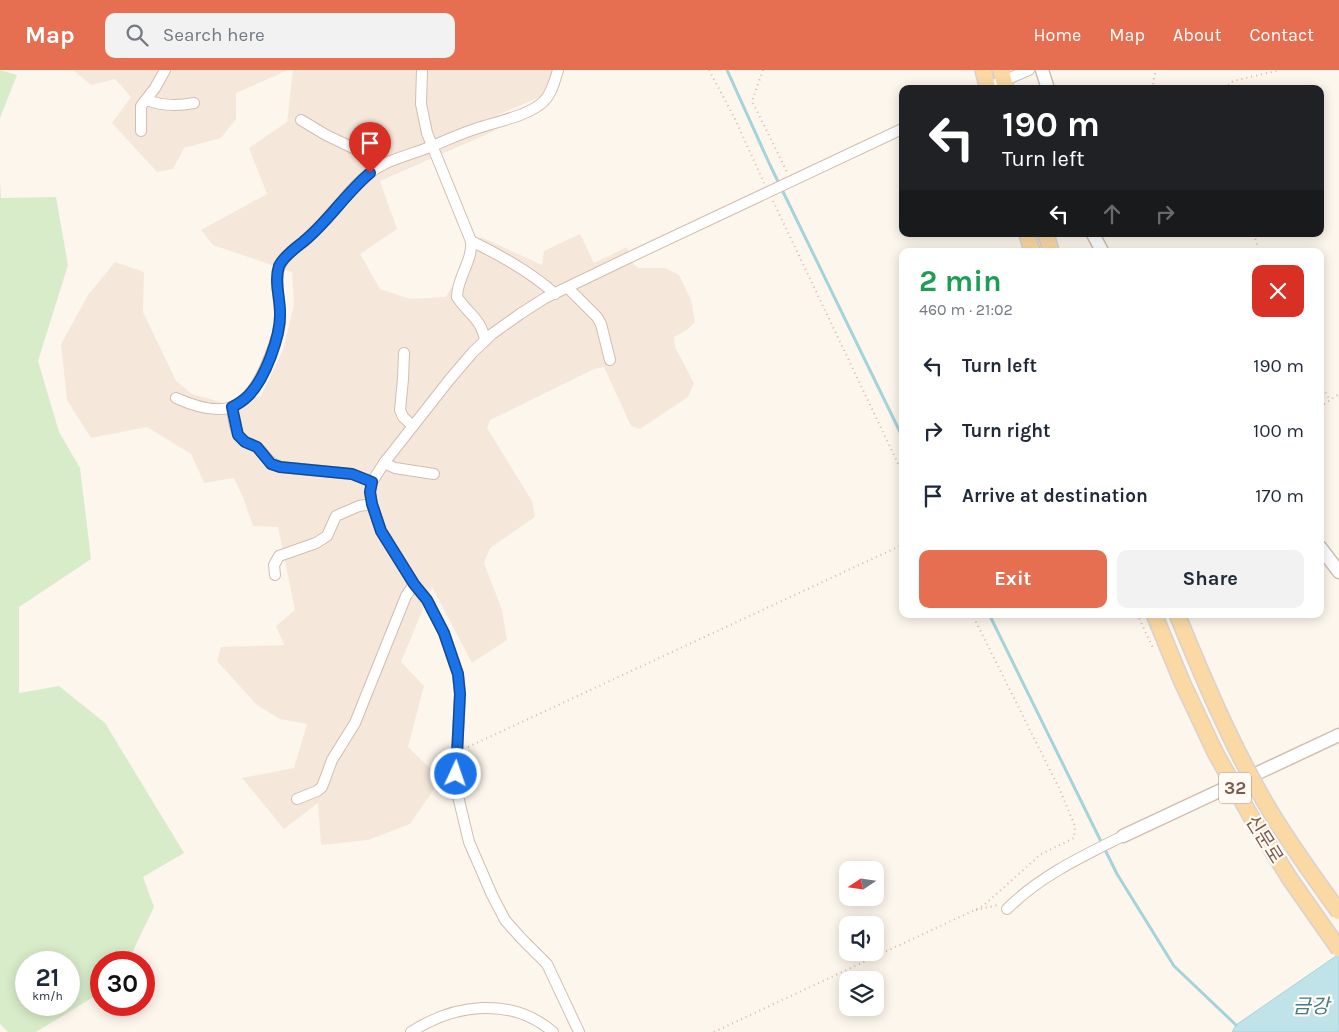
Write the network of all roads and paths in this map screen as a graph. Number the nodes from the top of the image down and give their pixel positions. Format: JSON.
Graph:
{"nodes":[{"id":1,"x":165,"y":70,"type":"edge"},
{"id":2,"x":422,"y":70,"type":"edge"},
{"id":3,"x":558,"y":70,"type":"edge"},
{"id":4,"x":709,"y":70,"type":"edge"},
{"id":5,"x":763,"y":70,"type":"edge"},
{"id":6,"x":983,"y":70,"type":"edge"},
{"id":7,"x":1029,"y":70,"type":"edge"},
{"id":8,"x":1042,"y":70,"type":"edge"},
{"id":9,"x":1156,"y":70,"type":"edge"},
{"id":10,"x":1280,"y":70,"type":"edge"},
{"id":11,"x":1004,"y":80,"type":"edge"},
{"id":12,"x":986,"y":85,"type":"edge"},
{"id":13,"x":1047,"y":85,"type":"edge"},
{"id":14,"x":1153,"y":85,"type":"edge"},
{"id":15,"x":1229,"y":85,"type":"edge"},
{"id":16,"x":147,"y":100,"type":"junction"},
{"id":17,"x":194,"y":103,"type":"dead end"},
{"id":18,"x":301,"y":120,"type":"dead end"},
{"id":19,"x":899,"y":129,"type":"edge"},
{"id":20,"x":141,"y":131,"type":"dead end"},
{"id":21,"x":432,"y":146,"type":"junction"},
{"id":22,"x":383,"y":165,"type":"junction"},
{"id":23,"x":789,"y":183,"type":"junction"},
{"id":24,"x":771,"y":191,"type":"junction"},
{"id":25,"x":471,"y":241,"type":"junction"},
{"id":26,"x":568,"y":288,"type":"junction"},
{"id":27,"x":555,"y":294,"type":"junction"},
{"id":28,"x":485,"y":341,"type":"junction"},
{"id":29,"x":404,"y":353,"type":"dead end"},
{"id":30,"x":610,"y":360,"type":"dead end"},
{"id":31,"x":1324,"y":390,"type":"edge"},
{"id":32,"x":1339,"y":394,"type":"edge"},
{"id":33,"x":176,"y":398,"type":"dead end"},
{"id":34,"x":1330,"y":400,"type":"junction"},
{"id":35,"x":1324,"y":404,"type":"edge"},
{"id":36,"x":232,"y":407,"type":"junction"},
{"id":37,"x":413,"y":426,"type":"junction"},
{"id":38,"x":384,"y":463,"type":"junction"},
{"id":39,"x":899,"y":466,"type":"edge"},
{"id":40,"x":434,"y":474,"type":"dead end"},
{"id":41,"x":372,"y":482,"type":"junction"},
{"id":42,"x":372,"y":504,"type":"junction"},
{"id":43,"x":899,"y":546,"type":"edge"},
{"id":44,"x":1324,"y":552,"type":"edge"},
{"id":45,"x":1339,"y":572,"type":"edge"},
{"id":46,"x":275,"y":575,"type":"dead end"},
{"id":47,"x":414,"y":584,"type":"junction"},
{"id":48,"x":974,"y":618,"type":"edge"},
{"id":49,"x":1156,"y":618,"type":"edge"},
{"id":50,"x":1179,"y":618,"type":"edge"},
{"id":51,"x":1339,"y":735,"type":"edge"},
{"id":52,"x":457,"y":752,"type":"junction"},
{"id":53,"x":296,"y":800,"type":"dead end"},
{"id":54,"x":1122,"y":836,"type":"joint"},
{"id":55,"x":1010,"y":906,"type":"joint"},
{"id":56,"x":972,"y":912,"type":"junction"},
{"id":57,"x":1339,"y":912,"type":"edge"},
{"id":58,"x":1339,"y":949,"type":"edge"},
{"id":59,"x":411,"y":1032,"type":"edge"},
{"id":60,"x":553,"y":1032,"type":"edge"},
{"id":61,"x":579,"y":1032,"type":"edge"},
{"id":62,"x":714,"y":1032,"type":"edge"}],
"edges":[{"from":1,"to":16,"type":"street"},
{"from":2,"to":21,"type":"street"},
{"from":3,"to":21,"type":"street"},
{"from":4,"to":24,"type":"path"},
{"from":5,"to":23,"type":"path"},
{"from":6,"to":12,"type":"main road"},
{"from":7,"to":11,"type":"street"},
{"from":8,"to":13,"type":"street"},
{"from":9,"to":14,"type":"path"},
{"from":10,"to":15,"type":"path"},
{"from":16,"to":17,"type":"street"},
{"from":16,"to":20,"type":"street"},
{"from":18,"to":22,"type":"street"},
{"from":19,"to":23,"type":"street"},
{"from":21,"to":22,"type":"street"},
{"from":21,"to":25,"type":"street"},
{"from":22,"to":36,"type":"street"},
{"from":23,"to":24,"type":"street"},
{"from":24,"to":26,"type":"street"},
{"from":24,"to":39,"type":"path"},
{"from":25,"to":27,"type":"street"},
{"from":25,"to":28,"type":"street"},
{"from":26,"to":27,"type":"street"},
{"from":26,"to":30,"type":"street"},
{"from":27,"to":28,"type":"street"},
{"from":28,"to":37,"type":"street"},
{"from":29,"to":37,"type":"street"},
{"from":31,"to":34,"type":"path"},
{"from":32,"to":34,"type":"path"},
{"from":33,"to":36,"type":"street"},
{"from":34,"to":35,"type":"path"},
{"from":36,"to":41,"type":"street"},
{"from":37,"to":38,"type":"street"},
{"from":38,"to":40,"type":"street"},
{"from":38,"to":41,"type":"street"},
{"from":41,"to":42,"type":"street"},
{"from":42,"to":46,"type":"street"},
{"from":42,"to":47,"type":"street"},
{"from":43,"to":52,"type":"path"},
{"from":44,"to":45,"type":"street"},
{"from":47,"to":52,"type":"street"},
{"from":47,"to":53,"type":"street"},
{"from":48,"to":56,"type":"path"},
{"from":49,"to":58,"type":"main road","name":"신문로","number":"32","bridge":true},
{"from":50,"to":57,"type":"main road","name":"신문로","number":"32","bridge":true},
{"from":51,"to":54,"type":"street"},
{"from":52,"to":61,"type":"street"},
{"from":54,"to":55,"type":"street"},
{"from":55,"to":56,"type":"path"},
{"from":56,"to":62,"type":"path"},
{"from":59,"to":60,"type":"street"}]}
